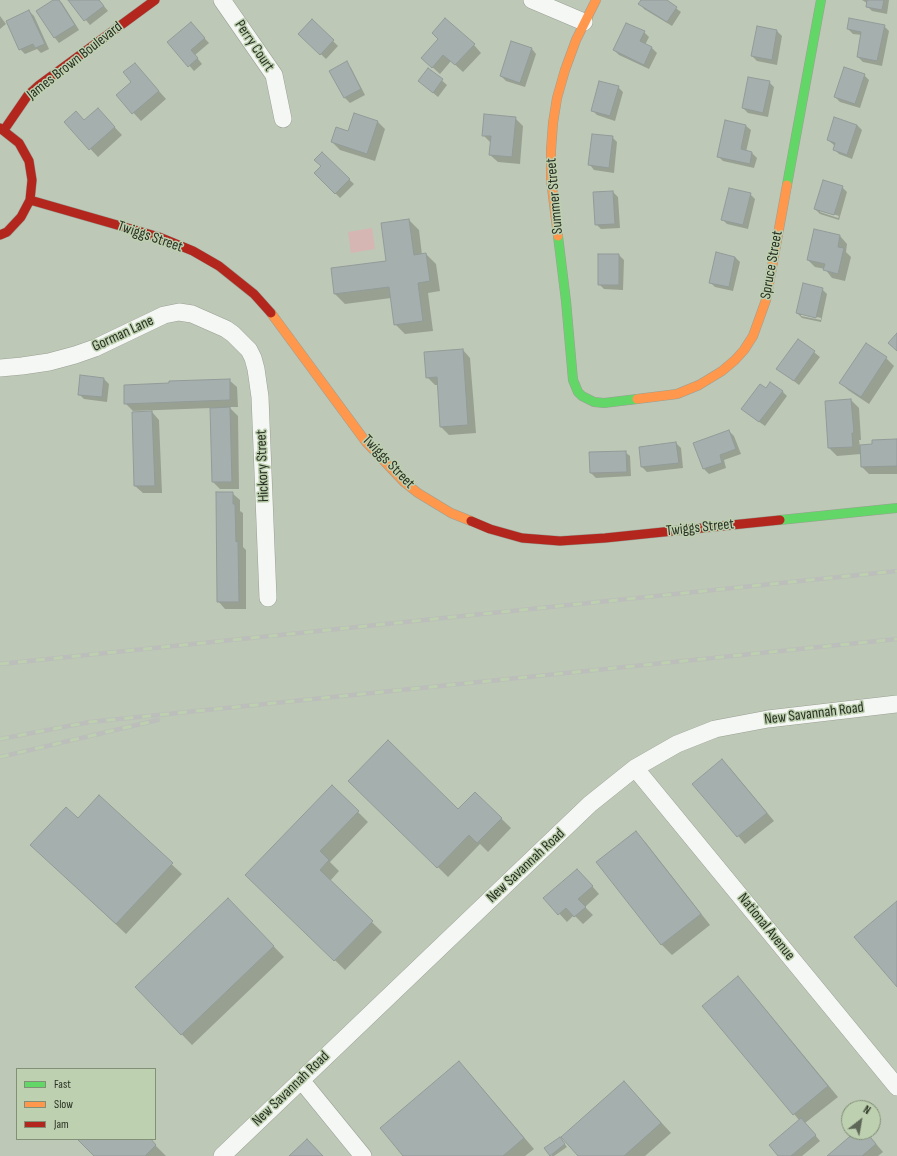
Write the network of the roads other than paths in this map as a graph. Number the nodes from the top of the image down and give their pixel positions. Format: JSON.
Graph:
{"nodes":[{"id":1,"x":155,"y":0,"type":"edge"},
{"id":2,"x":222,"y":0,"type":"edge"},
{"id":3,"x":532,"y":0,"type":"edge"},
{"id":4,"x":596,"y":0,"type":"edge"},
{"id":5,"x":821,"y":0,"type":"edge"},
{"id":6,"x":584,"y":22,"type":"junction"},
{"id":7,"x":283,"y":119,"type":"dead end"},
{"id":8,"x":2,"y":129,"type":"edge"},
{"id":9,"x":30,"y":200,"type":"junction"},
{"id":10,"x":0,"y":235,"type":"edge"},
{"id":11,"x":240,"y":340,"type":"joint"},
{"id":12,"x":0,"y":368,"type":"edge"},
{"id":13,"x":582,"y":396,"type":"joint"},
{"id":14,"x":897,"y":508,"type":"edge"},
{"id":15,"x":268,"y":598,"type":"dead end"},
{"id":16,"x":897,"y":704,"type":"edge"},
{"id":17,"x":636,"y":768,"type":"junction"},
{"id":18,"x":302,"y":1080,"type":"junction"},
{"id":19,"x":897,"y":1087,"type":"edge"},
{"id":20,"x":222,"y":1156,"type":"edge"},
{"id":21,"x":363,"y":1156,"type":"edge"}],
"edges":[{"from":1,"to":8,"type":"street","name":"James Brown Boulevard"},
{"from":2,"to":7,"type":"street","name":"Perry Court"},
{"from":3,"to":6,"type":"street"},
{"from":4,"to":6,"type":"street","name":"Summer Street"},
{"from":5,"to":13,"type":"street","name":"Spruce Street"},
{"from":6,"to":13,"type":"street","name":"Summer Street"},
{"from":8,"to":9,"type":"street"},
{"from":9,"to":10,"type":"street"},
{"from":9,"to":14,"type":"street","name":"Twiggs Street"},
{"from":11,"to":12,"type":"street","name":"Gorman Lane"},
{"from":11,"to":15,"type":"street","name":"Hickory Street"},
{"from":16,"to":17,"type":"street","name":"New Savannah Road"},
{"from":17,"to":18,"type":"street","name":"New Savannah Road"},
{"from":17,"to":19,"type":"street","name":"National Avenue"},
{"from":18,"to":20,"type":"street","name":"New Savannah Road"},
{"from":18,"to":21,"type":"street"}]}
